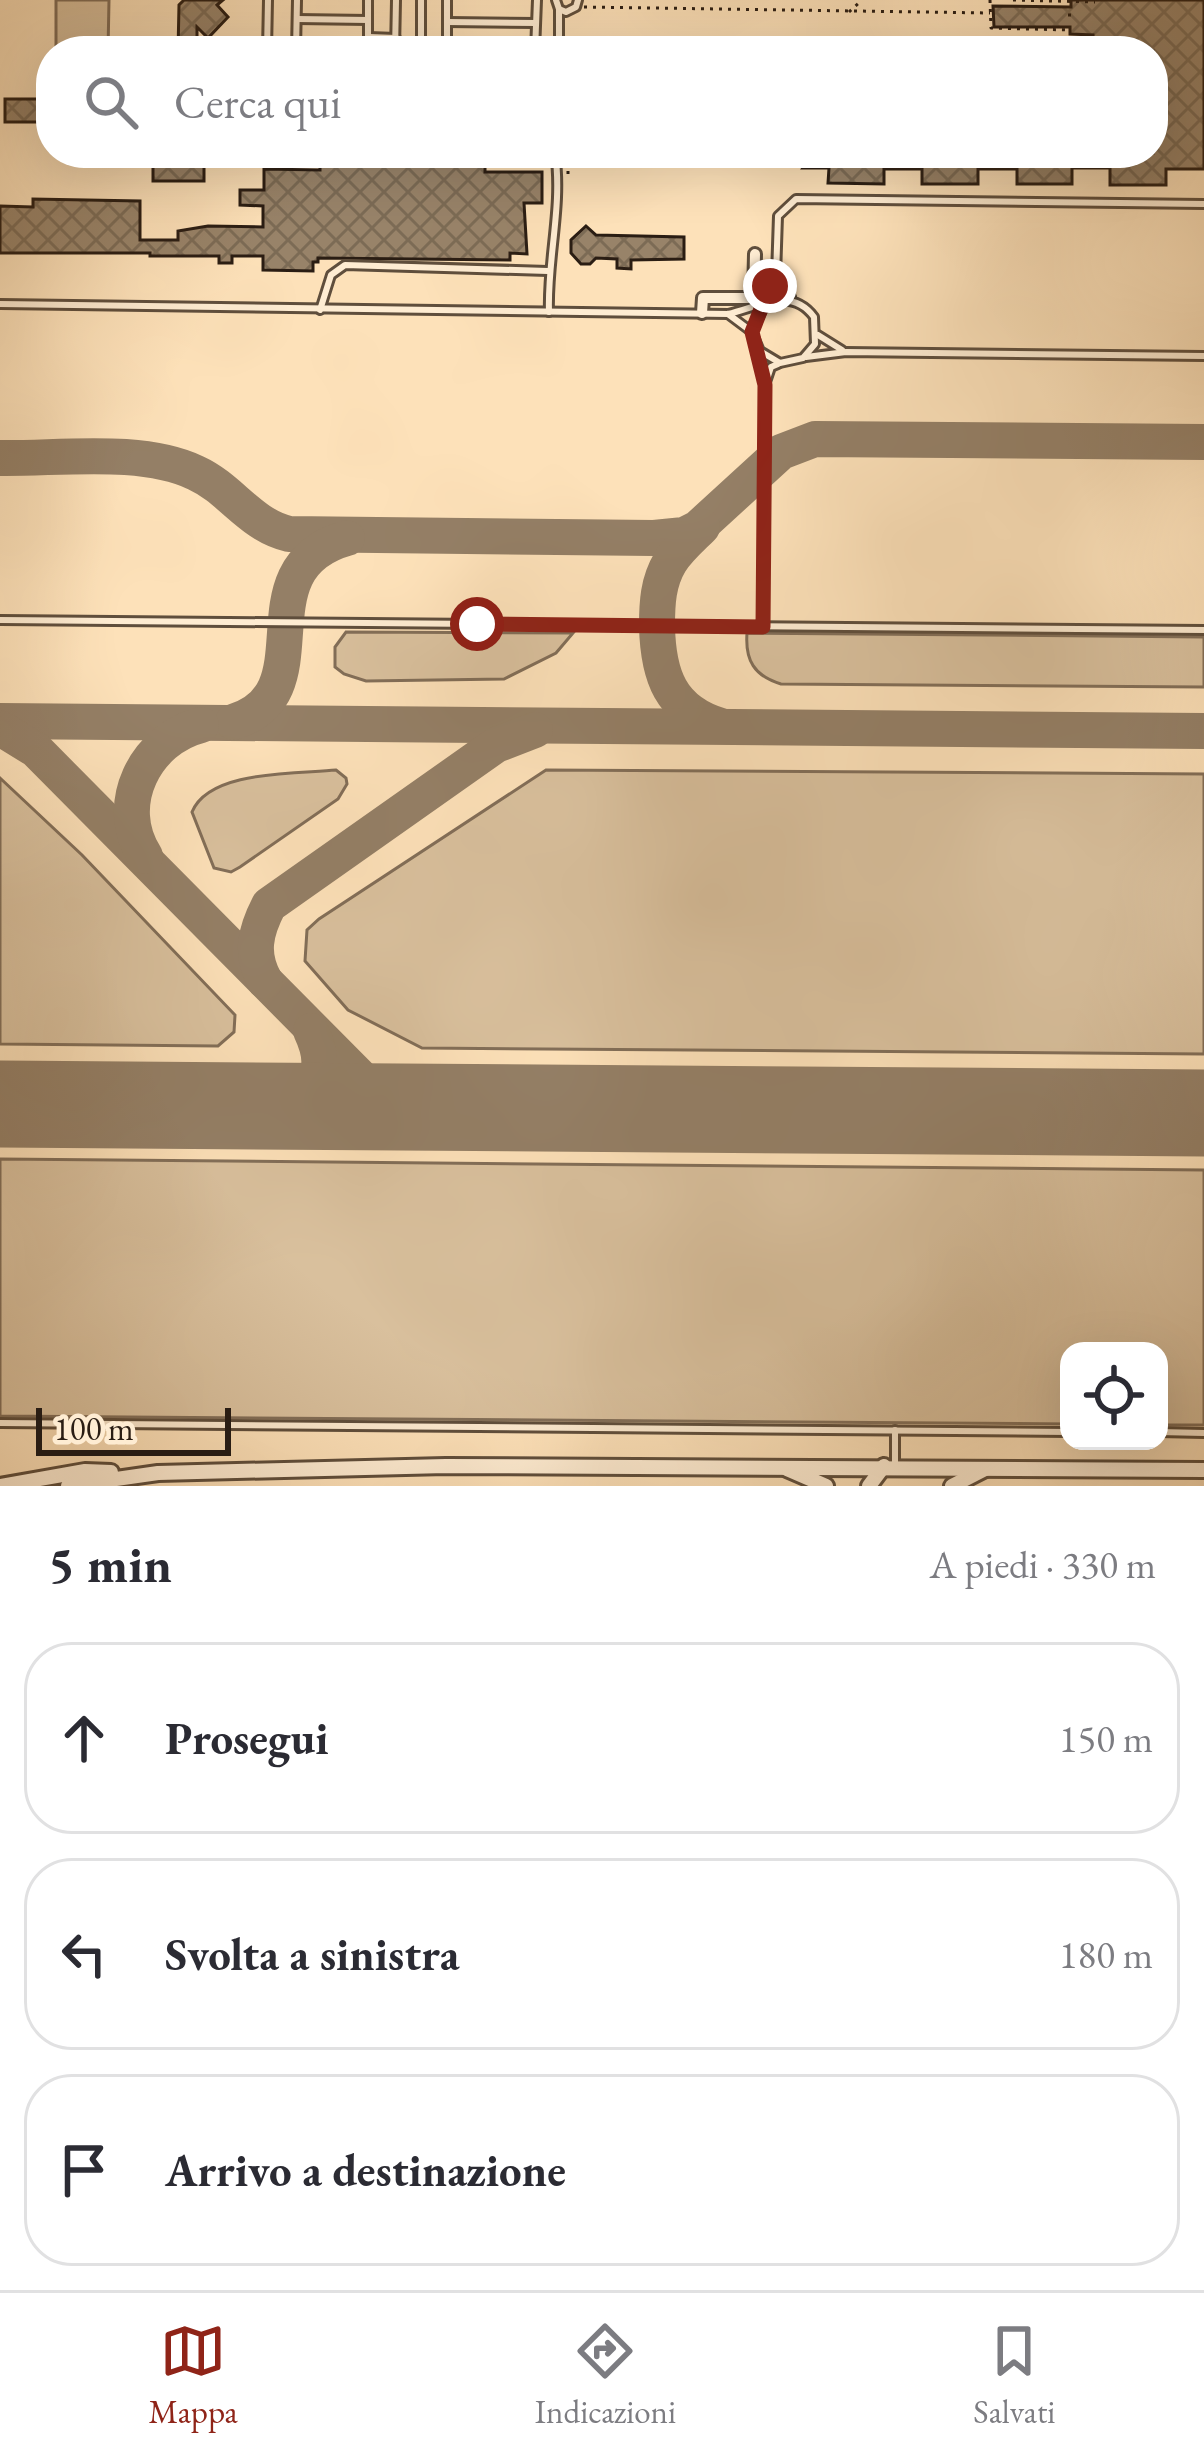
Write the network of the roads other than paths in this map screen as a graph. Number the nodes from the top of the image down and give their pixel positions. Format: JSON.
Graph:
{"nodes":[{"id":1,"x":268,"y":0,"type":"edge"},
{"id":2,"x":297,"y":0,"type":"edge"},
{"id":3,"x":368,"y":0,"type":"edge"},
{"id":4,"x":396,"y":0,"type":"edge"},
{"id":5,"x":422,"y":0,"type":"edge"},
{"id":6,"x":447,"y":0,"type":"edge"},
{"id":7,"x":537,"y":0,"type":"edge"},
{"id":8,"x":578,"y":0,"type":"edge"},
{"id":9,"x":558,"y":4,"type":"edge"},
{"id":10,"x":297,"y":19,"type":"junction"},
{"id":11,"x":368,"y":20,"type":"junction"},
{"id":12,"x":447,"y":22,"type":"junction"},
{"id":13,"x":536,"y":23,"type":"junction"},
{"id":14,"x":267,"y":36,"type":"edge"},
{"id":15,"x":296,"y":36,"type":"edge"},
{"id":16,"x":368,"y":36,"type":"edge"},
{"id":17,"x":396,"y":36,"type":"edge"},
{"id":18,"x":421,"y":36,"type":"edge"},
{"id":19,"x":447,"y":36,"type":"edge"},
{"id":20,"x":536,"y":36,"type":"edge"},
{"id":21,"x":559,"y":36,"type":"edge"},
{"id":22,"x":556,"y":168,"type":"edge"},
{"id":23,"x":1204,"y":204,"type":"edge"},
{"id":24,"x":755,"y":254,"type":"dead end"},
{"id":25,"x":548,"y":271,"type":"junction"},
{"id":26,"x":776,"y":276,"type":"junction"},
{"id":27,"x":793,"y":300,"type":"junction"},
{"id":28,"x":0,"y":304,"type":"edge"},
{"id":29,"x":765,"y":305,"type":"junction"},
{"id":30,"x":320,"y":310,"type":"junction"},
{"id":31,"x":549,"y":312,"type":"junction"},
{"id":32,"x":702,"y":314,"type":"junction"},
{"id":33,"x":728,"y":314,"type":"junction"},
{"id":34,"x":752,"y":332,"type":"junction"},
{"id":35,"x":817,"y":335,"type":"junction"},
{"id":36,"x":760,"y":351,"type":"junction"},
{"id":37,"x":845,"y":352,"type":"junction"},
{"id":38,"x":1204,"y":356,"type":"edge"},
{"id":39,"x":803,"y":358,"type":"junction"},
{"id":40,"x":779,"y":363,"type":"junction"},
{"id":41,"x":765,"y":385,"type":"junction"},
{"id":42,"x":0,"y":620,"type":"edge"},
{"id":43,"x":763,"y":627,"type":"junction"},
{"id":44,"x":1204,"y":630,"type":"edge"},
{"id":45,"x":0,"y":1423,"type":"edge"},
{"id":46,"x":895,"y":1430,"type":"junction"},
{"id":47,"x":1060,"y":1432,"type":"edge"},
{"id":48,"x":1168,"y":1432,"type":"edge"},
{"id":49,"x":1204,"y":1433,"type":"edge"},
{"id":50,"x":777,"y":1465,"type":"junction"},
{"id":51,"x":894,"y":1466,"type":"junction"},
{"id":52,"x":990,"y":1467,"type":"junction"},
{"id":53,"x":1204,"y":1470,"type":"edge"},
{"id":54,"x":158,"y":1473,"type":"junction"},
{"id":55,"x":0,"y":1486,"type":"edge"},
{"id":56,"x":68,"y":1486,"type":"edge"},
{"id":57,"x":109,"y":1486,"type":"edge"},
{"id":58,"x":826,"y":1486,"type":"edge"},
{"id":59,"x":869,"y":1486,"type":"edge"},
{"id":60,"x":916,"y":1486,"type":"edge"},
{"id":61,"x":952,"y":1486,"type":"edge"}],
"edges":[{"from":1,"to":14,"type":"lane"},
{"from":2,"to":10,"type":"lane"},
{"from":3,"to":11,"type":"lane"},
{"from":4,"to":17,"type":"lane"},
{"from":5,"to":18,"type":"lane"},
{"from":6,"to":12,"type":"lane"},
{"from":7,"to":13,"type":"lane"},
{"from":8,"to":9,"type":"lane"},
{"from":9,"to":21,"type":"lane"},
{"from":10,"to":11,"type":"lane"},
{"from":10,"to":15,"type":"lane"},
{"from":11,"to":16,"type":"lane"},
{"from":12,"to":13,"type":"lane"},
{"from":12,"to":19,"type":"lane"},
{"from":13,"to":20,"type":"lane"},
{"from":22,"to":25,"type":"lane"},
{"from":23,"to":26,"type":"lane"},
{"from":24,"to":32,"type":"street"},
{"from":25,"to":30,"type":"lane"},
{"from":25,"to":31,"type":"lane"},
{"from":26,"to":27,"type":"lane"},
{"from":26,"to":29,"type":"lane"},
{"from":27,"to":29,"type":"lane"},
{"from":27,"to":35,"type":"lane"},
{"from":28,"to":30,"type":"lane"},
{"from":29,"to":33,"type":"lane"},
{"from":29,"to":34,"type":"lane"},
{"from":30,"to":31,"type":"lane"},
{"from":31,"to":32,"type":"lane"},
{"from":32,"to":33,"type":"lane"},
{"from":33,"to":34,"type":"lane"},
{"from":34,"to":36,"type":"lane"},
{"from":35,"to":37,"type":"lane"},
{"from":35,"to":39,"type":"lane"},
{"from":36,"to":40,"type":"lane"},
{"from":36,"to":41,"type":"lane"},
{"from":37,"to":38,"type":"lane"},
{"from":37,"to":39,"type":"lane"},
{"from":39,"to":40,"type":"lane"},
{"from":40,"to":41,"type":"lane"},
{"from":41,"to":43,"type":"lane"},
{"from":42,"to":43,"type":"lane"},
{"from":43,"to":44,"type":"lane"},
{"from":45,"to":46,"type":"lane"},
{"from":46,"to":47,"type":"lane"},
{"from":46,"to":51,"type":"lane"},
{"from":48,"to":49,"type":"lane"},
{"from":50,"to":51,"type":"street"},
{"from":50,"to":54,"type":"street"},
{"from":50,"to":58,"type":"street"},
{"from":51,"to":52,"type":"street"},
{"from":51,"to":59,"type":"street"},
{"from":51,"to":60,"type":"street"},
{"from":52,"to":53,"type":"street"},
{"from":52,"to":61,"type":"street"},
{"from":54,"to":55,"type":"street"},
{"from":54,"to":56,"type":"street"},
{"from":54,"to":57,"type":"street"}]}
